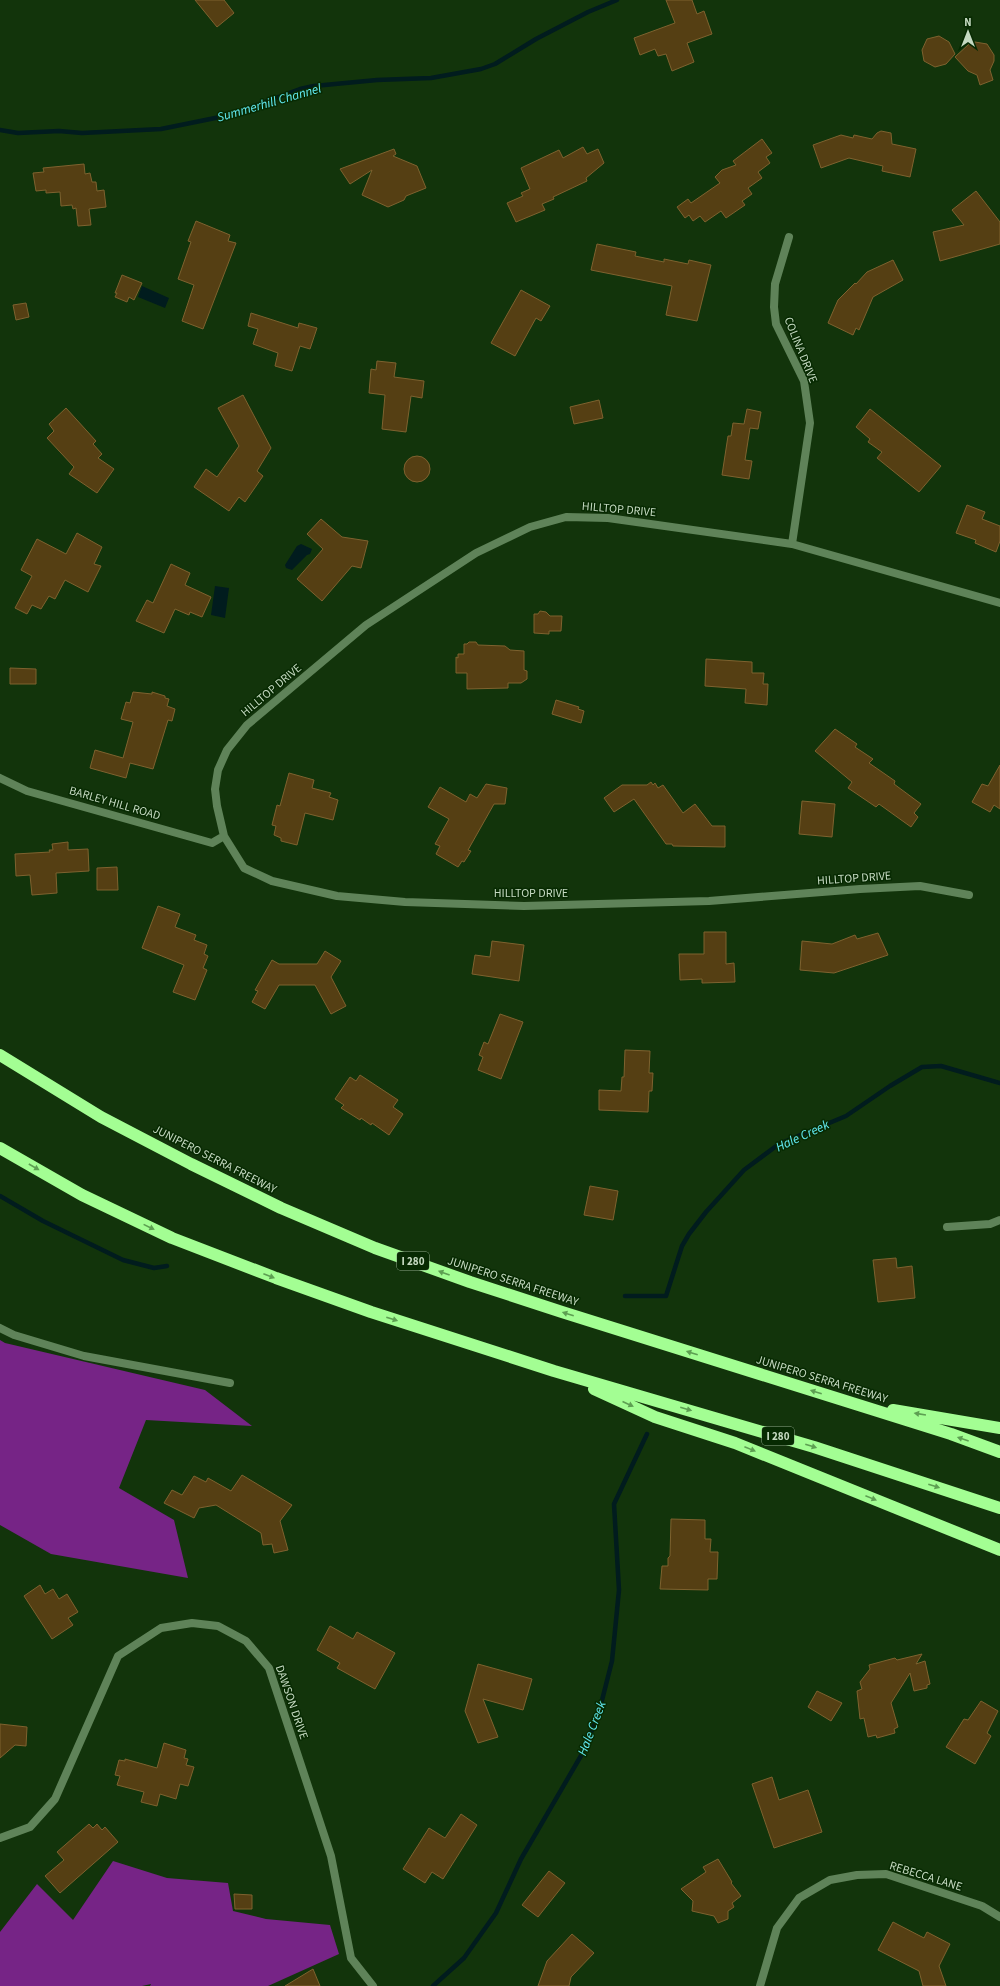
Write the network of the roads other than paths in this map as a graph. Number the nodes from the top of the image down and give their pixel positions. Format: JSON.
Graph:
{"nodes":[{"id":1,"x":789,"y":237,"type":"dead end"},
{"id":2,"x":792,"y":544,"type":"junction"},
{"id":3,"x":1000,"y":603,"type":"edge"},
{"id":4,"x":0,"y":778,"type":"edge"},
{"id":5,"x":224,"y":836,"type":"junction"},
{"id":6,"x":969,"y":895,"type":"dead end"},
{"id":7,"x":0,"y":1055,"type":"edge"},
{"id":8,"x":0,"y":1148,"type":"edge"},
{"id":9,"x":1000,"y":1220,"type":"edge"},
{"id":10,"x":947,"y":1227,"type":"dead end"},
{"id":11,"x":0,"y":1328,"type":"edge"},
{"id":12,"x":554,"y":1371,"type":"junction"},
{"id":13,"x":230,"y":1383,"type":"dead end"},
{"id":14,"x":853,"y":1403,"type":"junction"},
{"id":15,"x":1000,"y":1428,"type":"edge"},
{"id":16,"x":1000,"y":1452,"type":"edge"},
{"id":17,"x":1000,"y":1508,"type":"edge"},
{"id":18,"x":1000,"y":1550,"type":"edge"},
{"id":19,"x":0,"y":1838,"type":"edge"},
{"id":20,"x":1000,"y":1918,"type":"edge"},
{"id":21,"x":373,"y":1986,"type":"edge"},
{"id":22,"x":760,"y":1986,"type":"edge"}],
"edges":[{"from":1,"to":2,"type":"street","name":"COLINA DRIVE"},
{"from":2,"to":3,"type":"street","name":"HILLTOP DRIVE"},
{"from":2,"to":5,"type":"street","name":"HILLTOP DRIVE"},
{"from":4,"to":5,"type":"street","name":"BARLEY HILL ROAD"},
{"from":5,"to":6,"type":"street","name":"HILLTOP DRIVE"},
{"from":14,"to":7,"type":"highway","name":"JUNIPERO SERRA FREEWAY","number":"I 280","one_way":true},
{"from":8,"to":12,"type":"highway","number":"I 280","one_way":true},
{"from":9,"to":10,"type":"street"},
{"from":11,"to":13,"type":"street"},
{"from":12,"to":17,"type":"highway","number":"I 280","one_way":true},
{"from":12,"to":18,"type":"highway","one_way":true},
{"from":15,"to":14,"type":"highway","one_way":true},
{"from":16,"to":14,"type":"highway","name":"JUNIPERO SERRA FREEWAY","number":"I 280","one_way":true},
{"from":19,"to":21,"type":"street","name":"DAWSON DRIVE"},
{"from":20,"to":22,"type":"street","name":"REBECCA LANE"}]}
